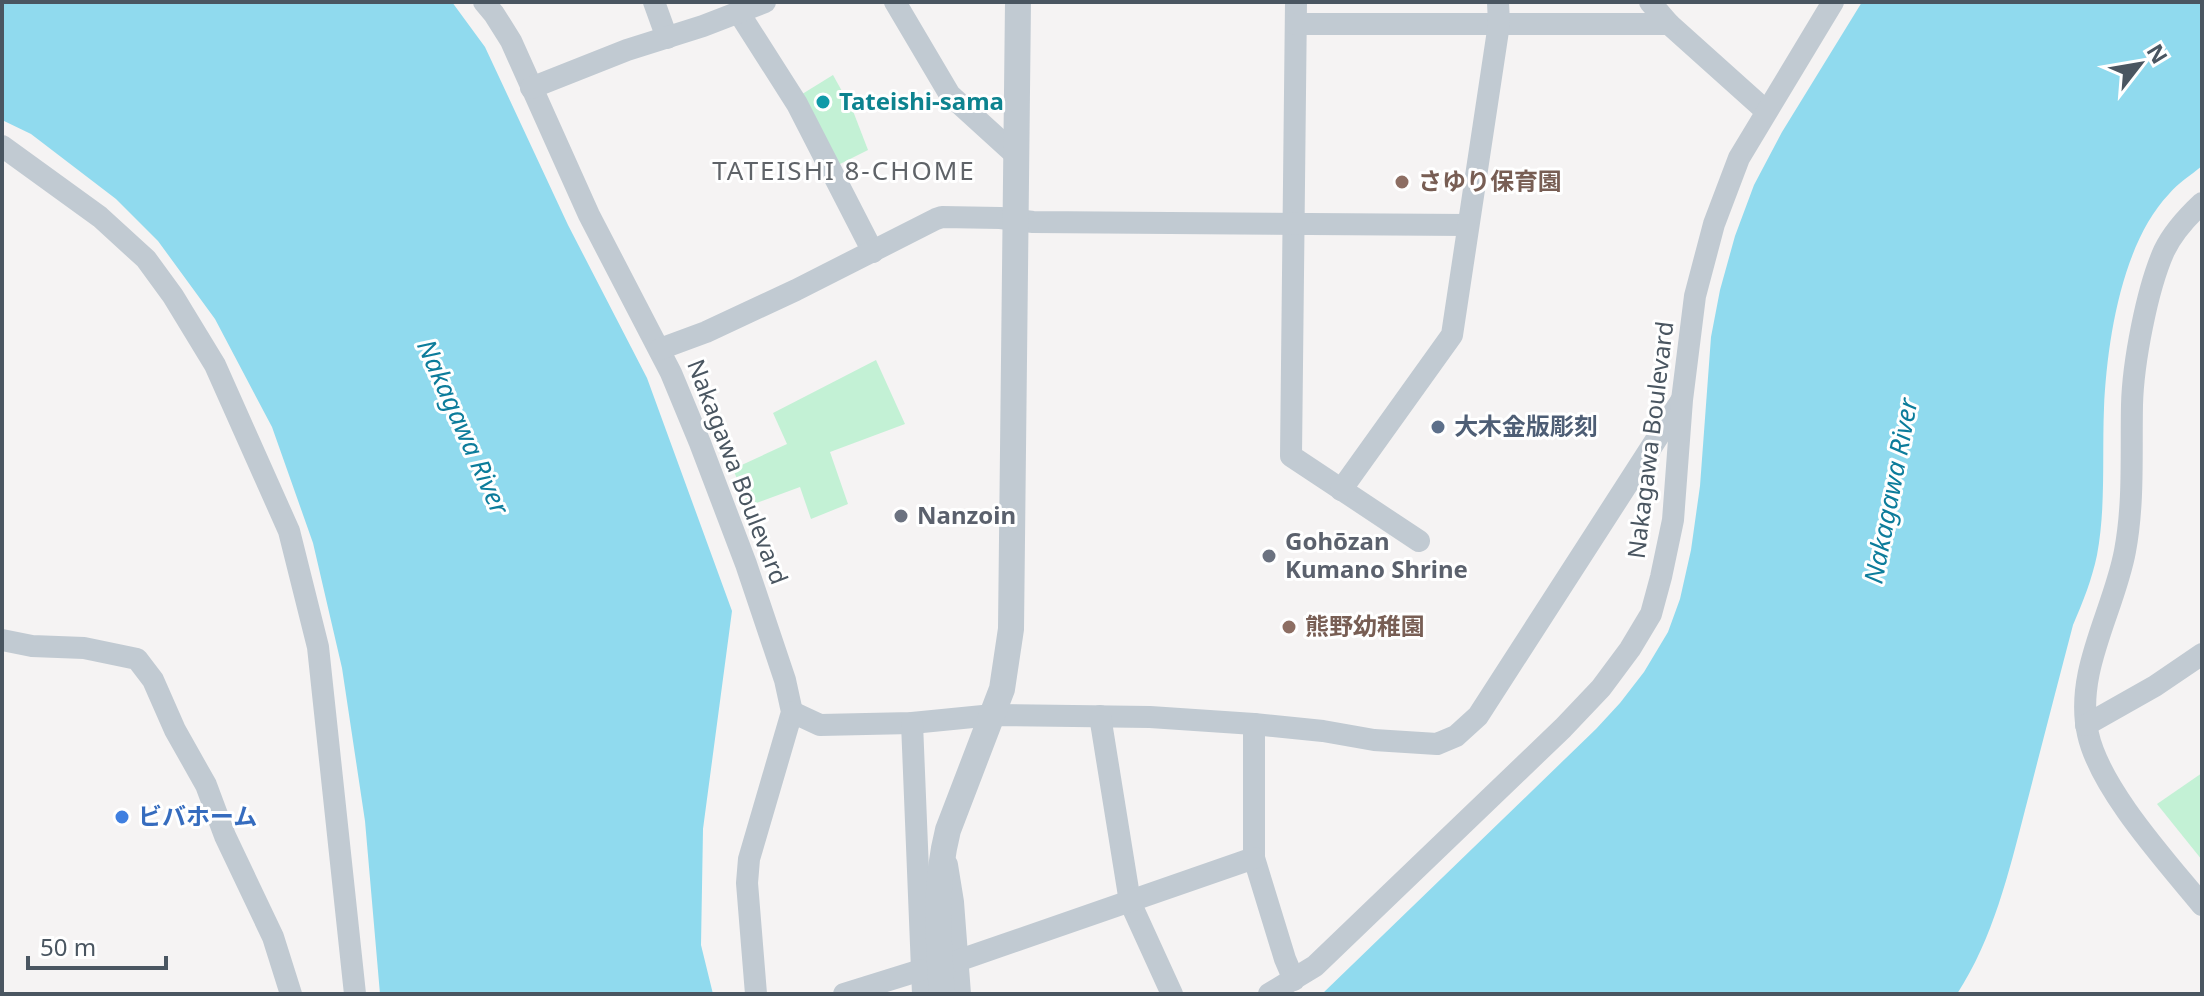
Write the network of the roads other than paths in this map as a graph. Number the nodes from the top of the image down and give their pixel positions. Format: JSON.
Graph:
{"nodes":[{"id":1,"x":484,"y":2,"type":"edge"},
{"id":2,"x":654,"y":2,"type":"edge"},
{"id":3,"x":765,"y":2,"type":"edge"},
{"id":4,"x":895,"y":2,"type":"edge"},
{"id":5,"x":1018,"y":2,"type":"edge"},
{"id":6,"x":1650,"y":2,"type":"edge"},
{"id":7,"x":1833,"y":2,"type":"edge"},
{"id":8,"x":739,"y":13,"type":"junction"},
{"id":9,"x":1296,"y":13,"type":"edge"},
{"id":10,"x":1499,"y":13,"type":"edge"},
{"id":11,"x":1669,"y":24,"type":"junction"},
{"id":12,"x":667,"y":38,"type":"junction"},
{"id":13,"x":531,"y":88,"type":"junction"},
{"id":14,"x":1766,"y":111,"type":"junction"},
{"id":15,"x":2,"y":146,"type":"edge"},
{"id":16,"x":1017,"y":156,"type":"junction"},
{"id":17,"x":2202,"y":203,"type":"edge"},
{"id":18,"x":1016,"y":219,"type":"junction"},
{"id":19,"x":1294,"y":225,"type":"junction"},
{"id":20,"x":1468,"y":225,"type":"junction"},
{"id":21,"x":873,"y":252,"type":"junction"},
{"id":22,"x":660,"y":349,"type":"junction"},
{"id":23,"x":1682,"y":400,"type":"junction"},
{"id":24,"x":1341,"y":490,"type":"junction"},
{"id":25,"x":1419,"y":541,"type":"dead end"},
{"id":26,"x":2,"y":640,"type":"edge"},
{"id":27,"x":2202,"y":654,"type":"edge"},
{"id":28,"x":792,"y":712,"type":"junction"},
{"id":29,"x":993,"y":715,"type":"junction"},
{"id":30,"x":1100,"y":716,"type":"junction"},
{"id":31,"x":912,"y":723,"type":"junction"},
{"id":32,"x":1254,"y":724,"type":"junction"},
{"id":33,"x":2086,"y":725,"type":"junction"},
{"id":34,"x":943,"y":849,"type":"junction"},
{"id":35,"x":1254,"y":858,"type":"junction"},
{"id":36,"x":1130,"y":902,"type":"junction"},
{"id":37,"x":2202,"y":905,"type":"edge"},
{"id":38,"x":957,"y":961,"type":"junction"},
{"id":39,"x":921,"y":970,"type":"junction"},
{"id":40,"x":1294,"y":980,"type":"junction"},
{"id":41,"x":291,"y":994,"type":"edge"},
{"id":42,"x":355,"y":994,"type":"edge"},
{"id":43,"x":756,"y":994,"type":"edge"},
{"id":44,"x":844,"y":994,"type":"edge"},
{"id":45,"x":923,"y":994,"type":"edge"},
{"id":46,"x":942,"y":994,"type":"edge"},
{"id":47,"x":960,"y":994,"type":"edge"},
{"id":48,"x":1172,"y":994,"type":"edge"},
{"id":49,"x":1269,"y":994,"type":"edge"}],
"edges":[{"from":1,"to":13,"type":"street","name":"Nakagawa Boulevard"},
{"from":2,"to":12,"type":"street"},
{"from":3,"to":8,"type":"street"},
{"from":4,"to":16,"type":"street"},
{"from":5,"to":16,"type":"street"},
{"from":6,"to":11,"type":"street"},
{"from":7,"to":14,"type":"street","name":"Nakagawa Boulevard"},
{"from":8,"to":12,"type":"street"},
{"from":8,"to":21,"type":"street"},
{"from":9,"to":10,"type":"street"},
{"from":9,"to":19,"type":"street"},
{"from":10,"to":11,"type":"street"},
{"from":10,"to":20,"type":"street"},
{"from":11,"to":14,"type":"street"},
{"from":12,"to":13,"type":"street"},
{"from":13,"to":22,"type":"street","name":"Nakagawa Boulevard"},
{"from":14,"to":23,"type":"street","name":"Nakagawa Boulevard"},
{"from":15,"to":42,"type":"street"},
{"from":16,"to":18,"type":"street"},
{"from":17,"to":33,"type":"street"},
{"from":18,"to":19,"type":"street"},
{"from":18,"to":21,"type":"street"},
{"from":18,"to":29,"type":"street"},
{"from":19,"to":20,"type":"street"},
{"from":19,"to":24,"type":"street"},
{"from":20,"to":24,"type":"street"},
{"from":21,"to":22,"type":"street"},
{"from":22,"to":28,"type":"street","name":"Nakagawa Boulevard"},
{"from":23,"to":32,"type":"street"},
{"from":23,"to":40,"type":"street","name":"Nakagawa Boulevard"},
{"from":24,"to":25,"type":"street"},
{"from":26,"to":41,"type":"street"},
{"from":27,"to":33,"type":"street"},
{"from":28,"to":31,"type":"street"},
{"from":28,"to":43,"type":"street","name":"Nakagawa Boulevard"},
{"from":29,"to":30,"type":"street"},
{"from":29,"to":31,"type":"street"},
{"from":29,"to":34,"type":"street"},
{"from":30,"to":32,"type":"street"},
{"from":30,"to":36,"type":"street"},
{"from":31,"to":39,"type":"street"},
{"from":32,"to":35,"type":"street"},
{"from":33,"to":37,"type":"street"},
{"from":34,"to":38,"type":"street"},
{"from":34,"to":46,"type":"street"},
{"from":35,"to":36,"type":"street"},
{"from":35,"to":40,"type":"street"},
{"from":36,"to":38,"type":"street"},
{"from":36,"to":48,"type":"street"},
{"from":38,"to":47,"type":"street"},
{"from":39,"to":44,"type":"street"},
{"from":39,"to":45,"type":"street"},
{"from":40,"to":49,"type":"street","name":"Nakagawa Boulevard"}]}
